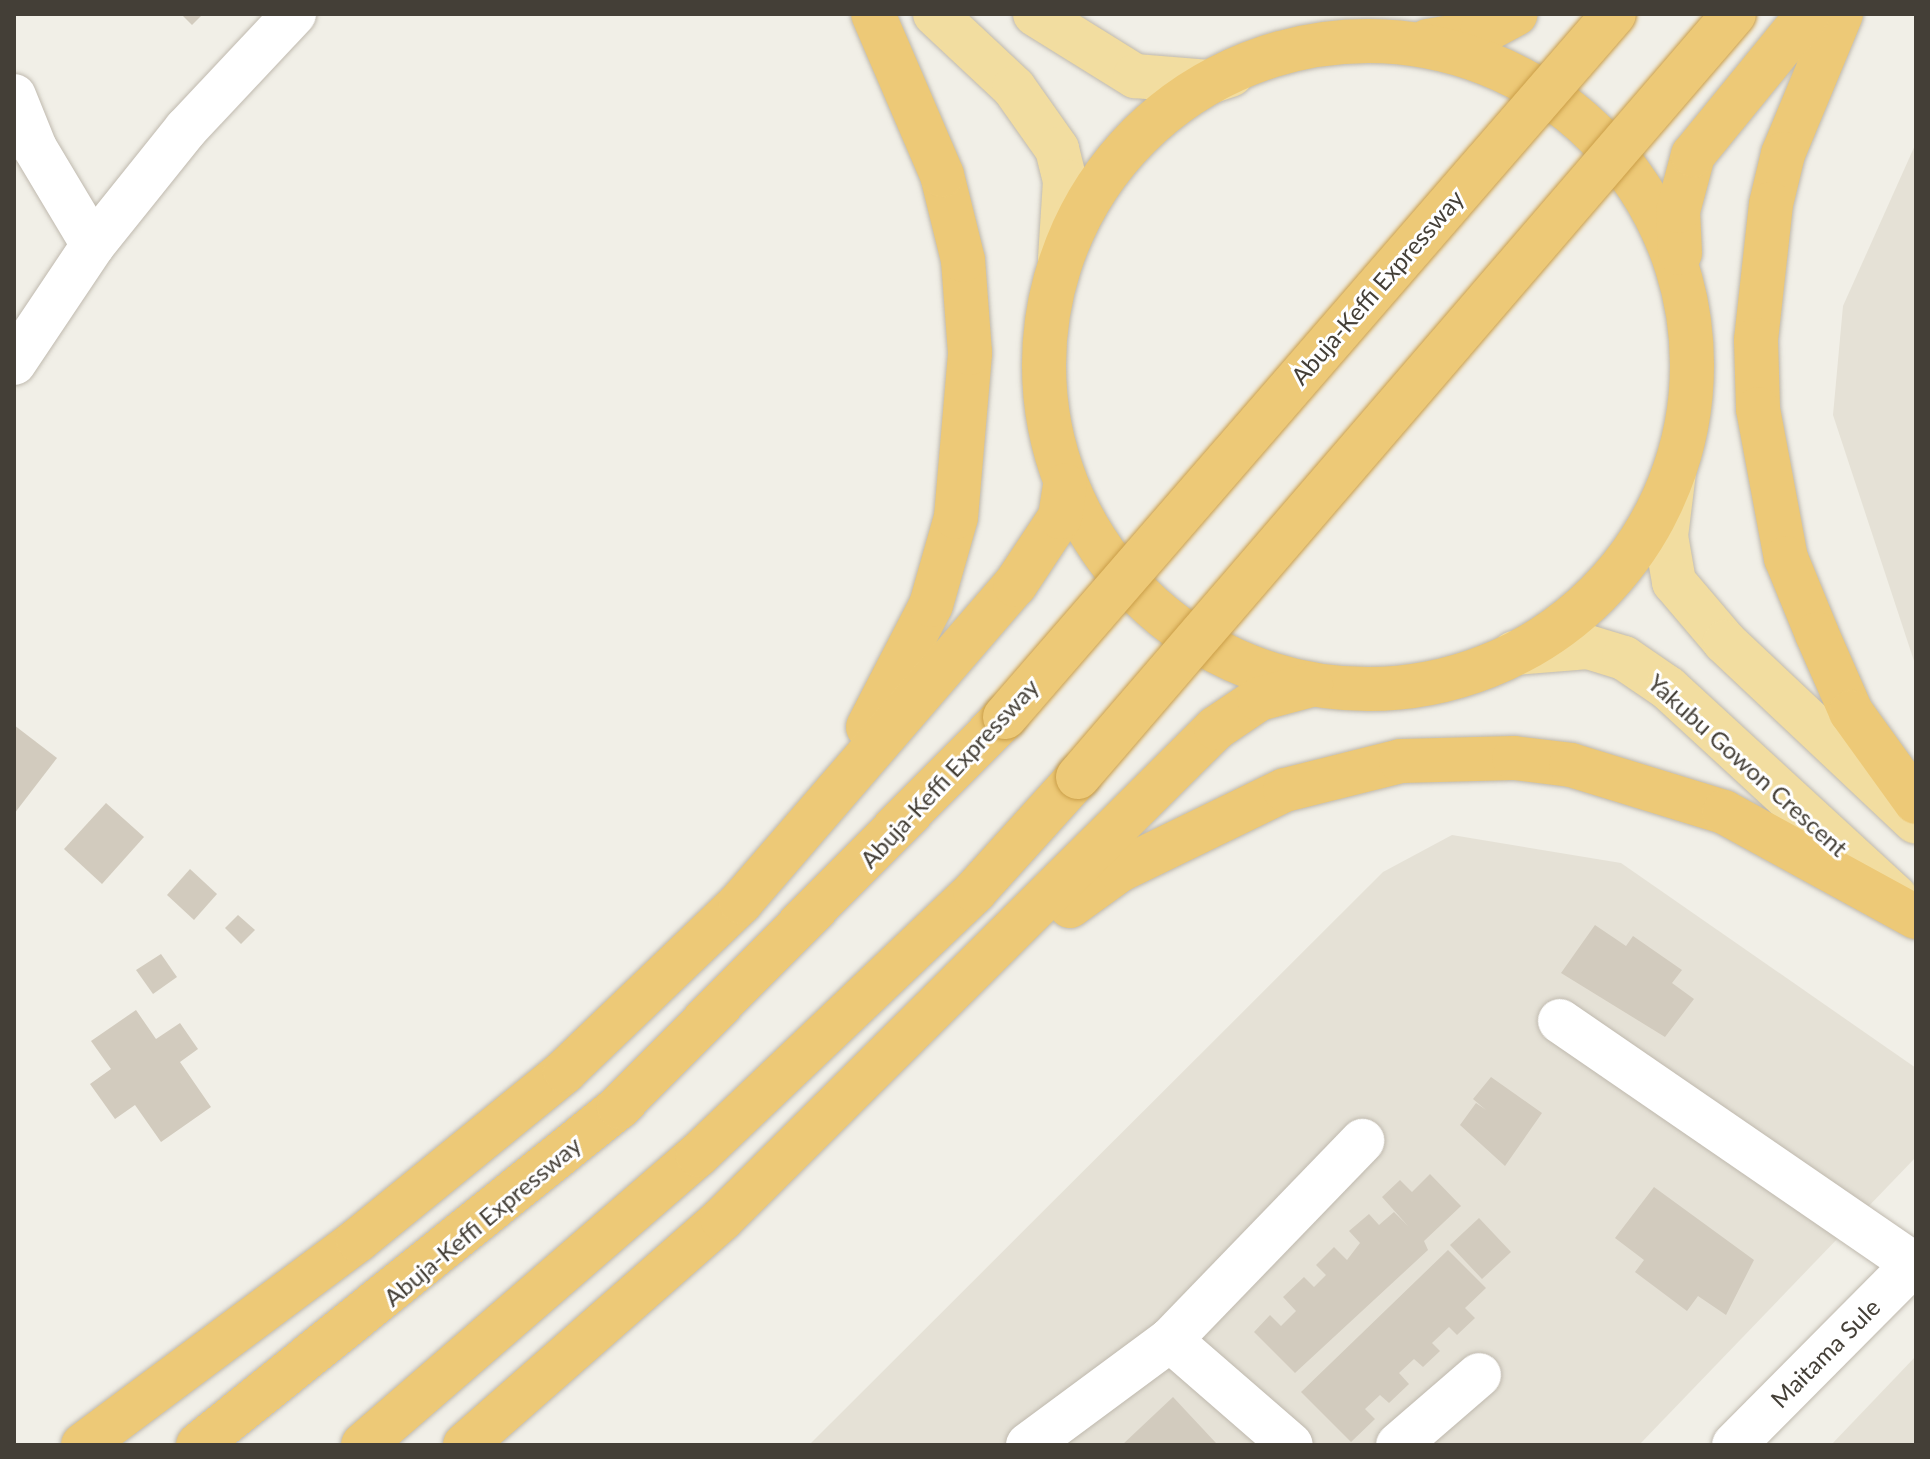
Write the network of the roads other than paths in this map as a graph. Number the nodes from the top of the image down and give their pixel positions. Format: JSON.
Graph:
{"nodes":[{"id":1,"x":294,"y":14,"type":"edge"},
{"id":2,"x":873,"y":14,"type":"edge"},
{"id":3,"x":935,"y":14,"type":"edge"},
{"id":4,"x":1035,"y":14,"type":"edge"},
{"id":5,"x":1516,"y":14,"type":"edge"},
{"id":6,"x":1614,"y":14,"type":"edge"},
{"id":7,"x":1734,"y":14,"type":"edge"},
{"id":8,"x":1808,"y":14,"type":"edge"},
{"id":9,"x":1841,"y":14,"type":"edge"},
{"id":10,"x":1397,"y":41,"type":"junction"},
{"id":11,"x":1231,"y":75,"type":"junction"},
{"id":12,"x":14,"y":96,"type":"edge"},
{"id":13,"x":93,"y":245,"type":"junction"},
{"id":14,"x":1060,"y":258,"type":"junction"},
{"id":15,"x":1681,"y":276,"type":"junction"},
{"id":16,"x":14,"y":363,"type":"edge"},
{"id":17,"x":1674,"y":472,"type":"junction"},
{"id":18,"x":1065,"y":485,"type":"junction"},
{"id":19,"x":1514,"y":653,"type":"junction"},
{"id":20,"x":1314,"y":684,"type":"junction"},
{"id":21,"x":1916,"y":802,"type":"edge"},
{"id":22,"x":1916,"y":822,"type":"edge"},
{"id":23,"x":741,"y":902,"type":"junction"},
{"id":24,"x":1916,"y":917,"type":"edge"},
{"id":25,"x":977,"y":972,"type":"junction"},
{"id":26,"x":1560,"y":1021,"type":"dead end"},
{"id":27,"x":1362,"y":1141,"type":"dead end"},
{"id":28,"x":1915,"y":1263,"type":"edge"},
{"id":29,"x":1170,"y":1340,"type":"junction"},
{"id":30,"x":1479,"y":1375,"type":"dead end"},
{"id":31,"x":83,"y":1445,"type":"edge"},
{"id":32,"x":198,"y":1445,"type":"edge"},
{"id":33,"x":363,"y":1445,"type":"edge"},
{"id":34,"x":465,"y":1445,"type":"edge"},
{"id":35,"x":1028,"y":1445,"type":"edge"},
{"id":36,"x":1291,"y":1445,"type":"edge"},
{"id":37,"x":1398,"y":1445,"type":"edge"},
{"id":38,"x":1734,"y":1445,"type":"edge"}],
"edges":[{"from":1,"to":13,"type":"street"},
{"from":2,"to":23,"type":"highway"},
{"from":3,"to":14,"type":"main road"},
{"from":4,"to":11,"type":"main road"},
{"from":5,"to":10,"type":"highway"},
{"from":6,"to":32,"type":"highway","name":"Abuja-Keffi Expressway","bridge":true},
{"from":7,"to":33,"type":"highway","bridge":true},
{"from":8,"to":15,"type":"highway"},
{"from":9,"to":21,"type":"highway"},
{"from":10,"to":11,"type":"highway"},
{"from":10,"to":15,"type":"highway"},
{"from":11,"to":14,"type":"highway"},
{"from":12,"to":13,"type":"street"},
{"from":13,"to":16,"type":"street"},
{"from":14,"to":18,"type":"highway"},
{"from":15,"to":17,"type":"highway"},
{"from":17,"to":19,"type":"highway"},
{"from":17,"to":22,"type":"main road"},
{"from":18,"to":20,"type":"highway"},
{"from":18,"to":23,"type":"highway"},
{"from":19,"to":20,"type":"highway"},
{"from":19,"to":24,"type":"main road","name":"Yakubu Gowon Crescent"},
{"from":20,"to":25,"type":"highway"},
{"from":23,"to":31,"type":"highway"},
{"from":24,"to":25,"type":"highway"},
{"from":25,"to":34,"type":"highway"},
{"from":26,"to":28,"type":"street"},
{"from":27,"to":29,"type":"street"},
{"from":28,"to":38,"type":"street","name":"Maitama Sule"},
{"from":29,"to":35,"type":"street"},
{"from":29,"to":36,"type":"street"},
{"from":30,"to":37,"type":"street"}]}
